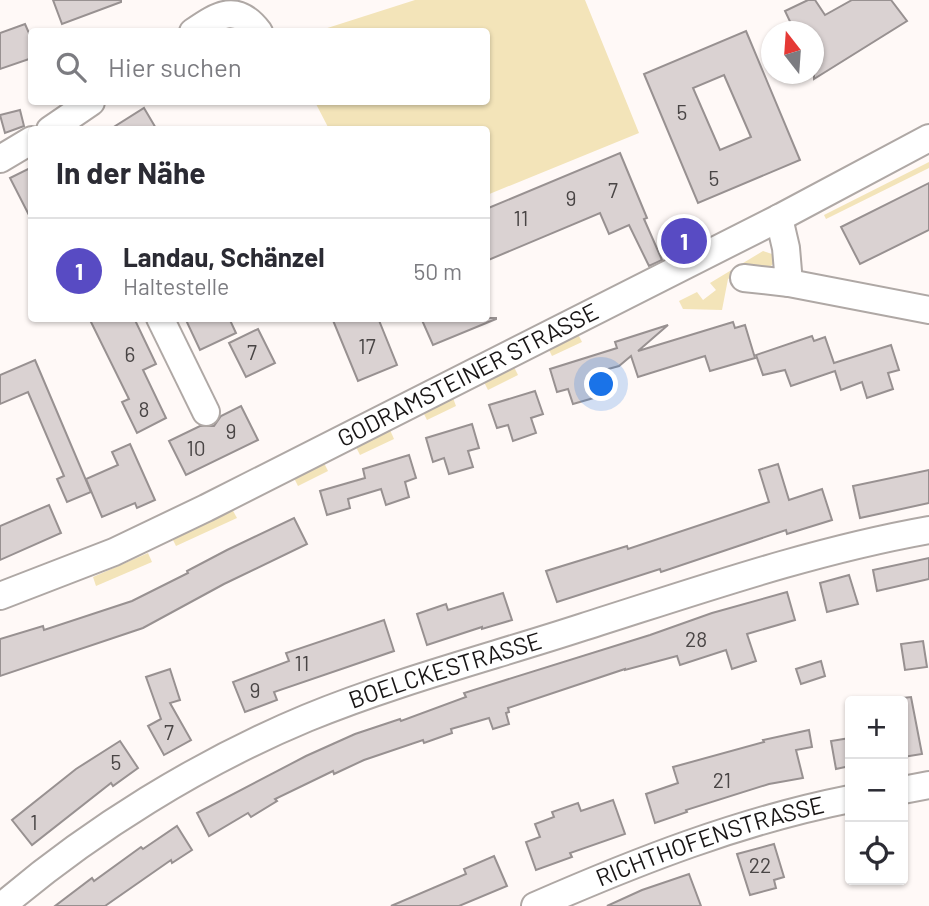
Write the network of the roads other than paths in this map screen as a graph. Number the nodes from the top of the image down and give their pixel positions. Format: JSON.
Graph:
{"nodes":[{"id":1,"x":201,"y":28,"type":"edge"},
{"id":2,"x":255,"y":28,"type":"edge"},
{"id":3,"x":86,"y":105,"type":"edge"},
{"id":4,"x":55,"y":126,"type":"edge"},
{"id":5,"x":929,"y":138,"type":"edge"},
{"id":6,"x":28,"y":142,"type":"edge"},
{"id":7,"x":0,"y":159,"type":"edge"},
{"id":8,"x":779,"y":218,"type":"junction"},
{"id":9,"x":744,"y":278,"type":"dead end"},
{"id":10,"x":789,"y":283,"type":"junction"},
{"id":11,"x":929,"y":310,"type":"edge"},
{"id":12,"x":162,"y":322,"type":"edge"},
{"id":13,"x":206,"y":412,"type":"dead end"},
{"id":14,"x":929,"y":530,"type":"edge"},
{"id":15,"x":0,"y":596,"type":"edge"},
{"id":16,"x":929,"y":785,"type":"edge"},
{"id":17,"x":908,"y":789,"type":"edge"},
{"id":18,"x":845,"y":800,"type":"edge"},
{"id":19,"x":2,"y":906,"type":"edge"},
{"id":20,"x":535,"y":906,"type":"edge"}],
"edges":[{"from":1,"to":2,"type":"street"},
{"from":3,"to":4,"type":"street"},
{"from":5,"to":8,"type":"street","name":"GODRAMSTEINER STRASSE"},
{"from":6,"to":7,"type":"street"},
{"from":8,"to":10,"type":"street"},
{"from":8,"to":15,"type":"street","name":"GODRAMSTEINER STRASSE"},
{"from":9,"to":10,"type":"street"},
{"from":10,"to":11,"type":"street"},
{"from":12,"to":13,"type":"street"},
{"from":14,"to":19,"type":"street","name":"BOELCKESTRASSE"},
{"from":16,"to":17,"type":"street"},
{"from":18,"to":20,"type":"street","name":"RICHTHOFENSTRASSE"}]}
